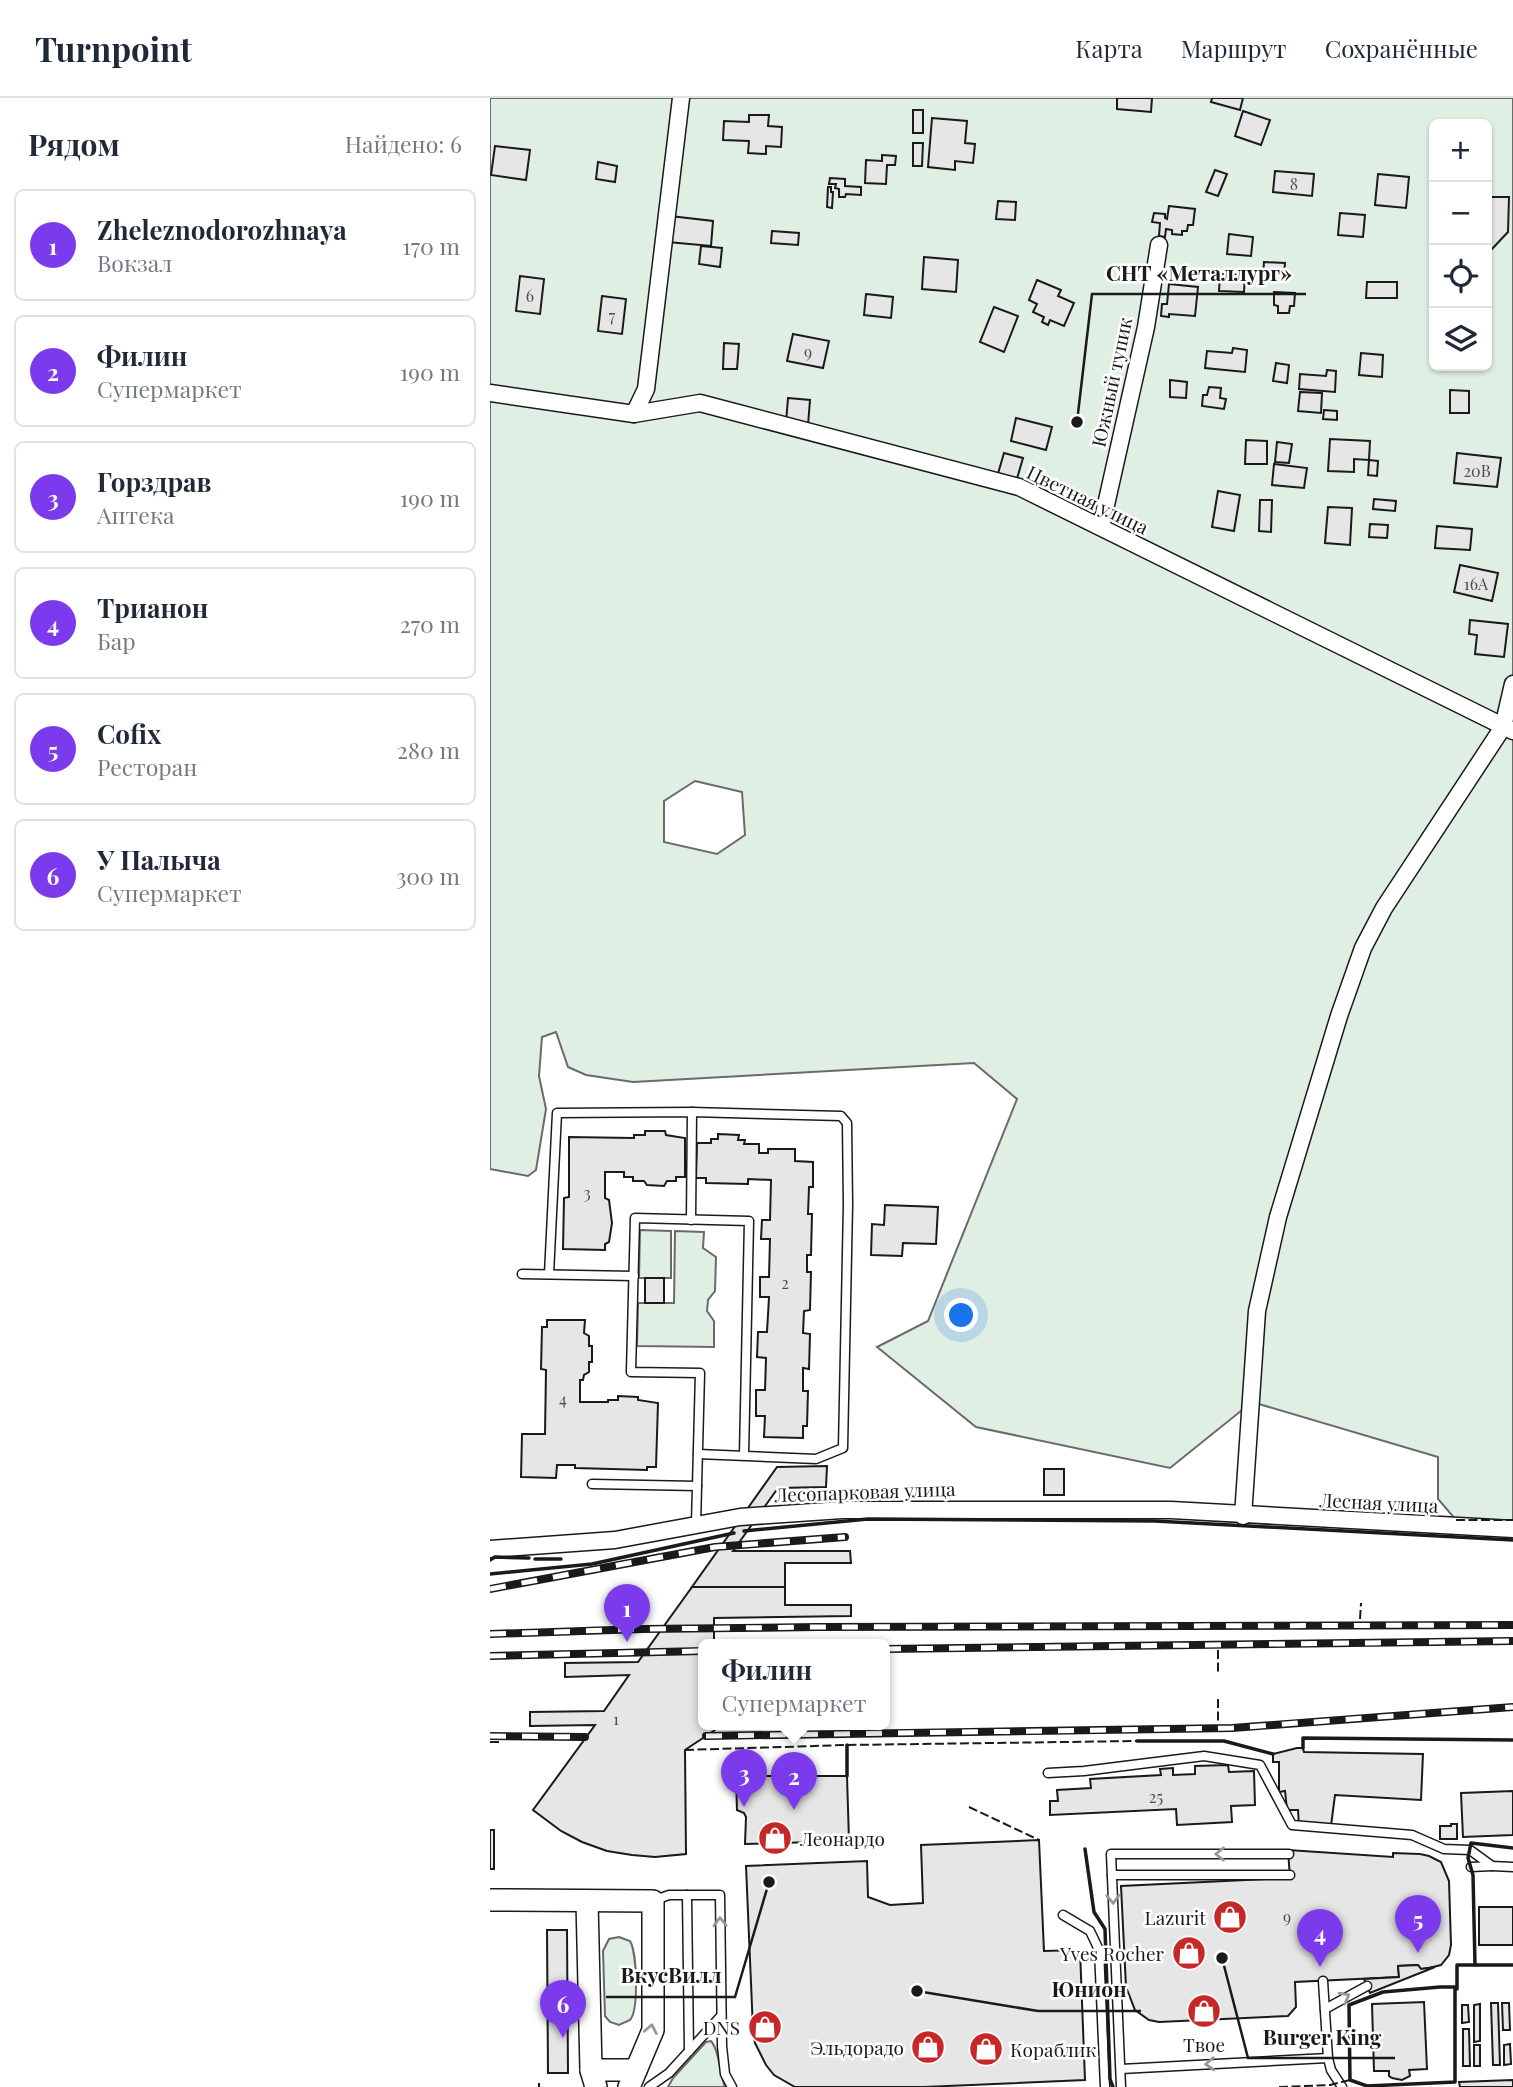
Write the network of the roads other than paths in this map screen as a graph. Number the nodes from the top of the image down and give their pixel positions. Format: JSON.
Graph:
{"nodes":[{"id":1,"x":681,"y":98,"type":"edge"},
{"id":2,"x":1159,"y":245,"type":"dead end"},
{"id":3,"x":490,"y":393,"type":"edge"},
{"id":4,"x":634,"y":414,"type":"junction"},
{"id":5,"x":1101,"y":527,"type":"junction"},
{"id":6,"x":1513,"y":684,"type":"edge"},
{"id":7,"x":1508,"y":729,"type":"edge"},
{"id":8,"x":692,"y":1112,"type":"junction"},
{"id":9,"x":691,"y":1220,"type":"junction"},
{"id":10,"x":522,"y":1274,"type":"dead end"},
{"id":11,"x":549,"y":1274,"type":"junction"},
{"id":12,"x":634,"y":1276,"type":"junction"},
{"id":13,"x":698,"y":1454,"type":"junction"},
{"id":14,"x":744,"y":1455,"type":"junction"},
{"id":15,"x":592,"y":1484,"type":"dead end"},
{"id":16,"x":697,"y":1486,"type":"junction"},
{"id":17,"x":1243,"y":1516,"type":"junction"},
{"id":18,"x":696,"y":1524,"type":"junction"},
{"id":19,"x":1513,"y":1529,"type":"edge"},
{"id":20,"x":490,"y":1549,"type":"edge"},
{"id":21,"x":1048,"y":1773,"type":"dead end"},
{"id":22,"x":1289,"y":1854,"type":"dead end"},
{"id":23,"x":1492,"y":1866,"type":"junction"},
{"id":24,"x":1471,"y":1867,"type":"dead end"},
{"id":25,"x":1513,"y":1867,"type":"edge"},
{"id":26,"x":1112,"y":1875,"type":"junction"},
{"id":27,"x":1290,"y":1875,"type":"dead end"},
{"id":28,"x":687,"y":1895,"type":"junction"},
{"id":29,"x":490,"y":1900,"type":"edge"},
{"id":30,"x":587,"y":1901,"type":"junction"},
{"id":31,"x":653,"y":1901,"type":"junction"},
{"id":32,"x":1063,"y":1915,"type":"dead end"},
{"id":33,"x":1323,"y":1981,"type":"dead end"},
{"id":34,"x":1367,"y":1986,"type":"dead end"},
{"id":35,"x":1325,"y":2009,"type":"junction"},
{"id":36,"x":721,"y":2016,"type":"junction"},
{"id":37,"x":689,"y":2051,"type":"junction"},
{"id":38,"x":1328,"y":2058,"type":"junction"},
{"id":39,"x":1121,"y":2069,"type":"junction"},
{"id":40,"x":593,"y":2078,"type":"edge"},
{"id":41,"x":638,"y":2081,"type":"edge"},
{"id":42,"x":732,"y":2087,"type":"edge"},
{"id":43,"x":1105,"y":2087,"type":"edge"},
{"id":44,"x":1122,"y":2087,"type":"edge"},
{"id":45,"x":1342,"y":2087,"type":"edge"}],
"edges":[{"from":1,"to":4,"type":"street"},
{"from":2,"to":5,"type":"street","name":"Южный тупик"},
{"from":3,"to":4,"type":"street","name":"Цветная улица"},
{"from":4,"to":5,"type":"street","name":"Цветная улица"},
{"from":5,"to":7,"type":"street","name":"Цветная улица"},
{"from":6,"to":7,"type":"street"},
{"from":7,"to":17,"type":"street"},
{"from":8,"to":9,"type":"lane"},
{"from":8,"to":11,"type":"lane"},
{"from":8,"to":14,"type":"lane"},
{"from":9,"to":12,"type":"lane"},
{"from":9,"to":14,"type":"lane"},
{"from":10,"to":11,"type":"lane"},
{"from":11,"to":12,"type":"lane"},
{"from":12,"to":13,"type":"lane"},
{"from":13,"to":14,"type":"lane"},
{"from":13,"to":16,"type":"lane"},
{"from":15,"to":16,"type":"lane"},
{"from":16,"to":18,"type":"lane"},
{"from":17,"to":18,"type":"street","name":"Лесопарковая улица"},
{"from":17,"to":19,"type":"street","name":"Лесная улица"},
{"from":18,"to":20,"type":"street","name":"Лесопарковая улица"},
{"from":21,"to":23,"type":"lane"},
{"from":22,"to":26,"type":"lane","one_way":true},
{"from":23,"to":24,"type":"lane"},
{"from":23,"to":25,"type":"lane"},
{"from":26,"to":27,"type":"lane"},
{"from":26,"to":39,"type":"lane","one_way":true},
{"from":28,"to":31,"type":"lane"},
{"from":36,"to":28,"type":"lane","one_way":true},
{"from":28,"to":37,"type":"lane"},
{"from":29,"to":30,"type":"street"},
{"from":30,"to":31,"type":"street"},
{"from":30,"to":40,"type":"street"},
{"from":41,"to":31,"type":"street","one_way":true},
{"from":32,"to":43,"type":"lane"},
{"from":33,"to":35,"type":"lane"},
{"from":35,"to":34,"type":"lane","one_way":true},
{"from":35,"to":38,"type":"lane"},
{"from":36,"to":37,"type":"lane"},
{"from":36,"to":42,"type":"lane"},
{"from":37,"to":41,"type":"lane"},
{"from":38,"to":39,"type":"lane","one_way":true},
{"from":38,"to":45,"type":"lane"},
{"from":39,"to":44,"type":"lane"},
{"from":40,"to":41,"type":"street"}]}
